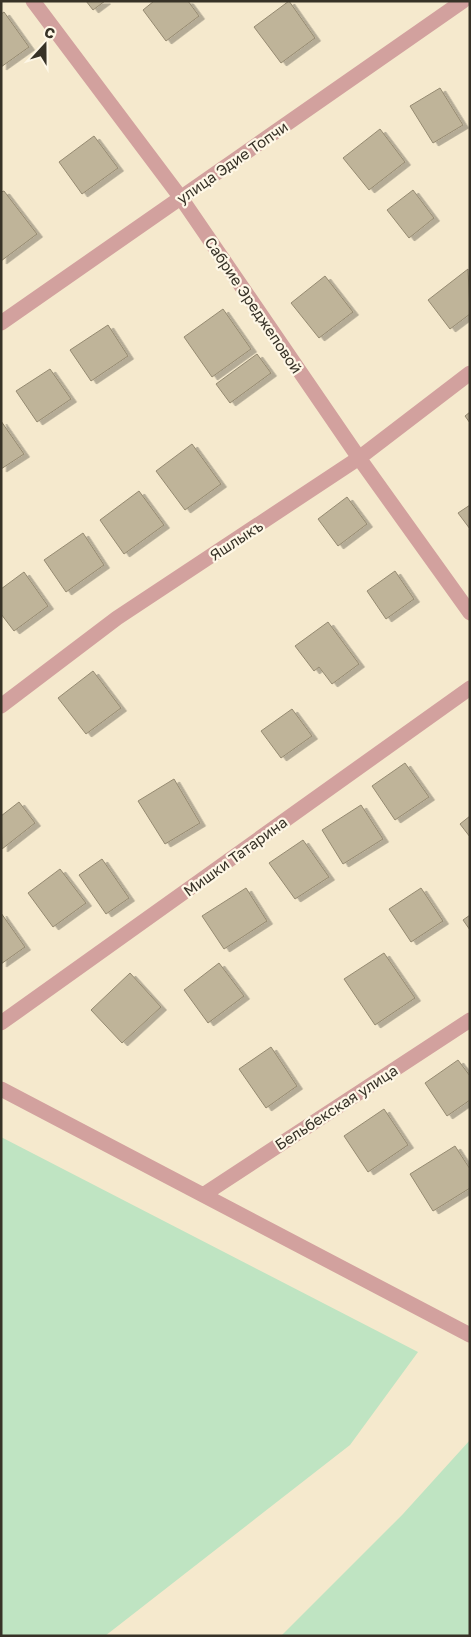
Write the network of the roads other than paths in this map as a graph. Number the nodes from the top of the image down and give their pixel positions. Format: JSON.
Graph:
{"nodes":[{"id":1,"x":34,"y":1,"type":"edge"},
{"id":2,"x":462,"y":1,"type":"edge"},
{"id":3,"x":181,"y":198,"type":"junction"},
{"id":4,"x":1,"y":323,"type":"edge"},
{"id":5,"x":470,"y":373,"type":"edge"},
{"id":6,"x":359,"y":458,"type":"junction"},
{"id":7,"x":470,"y":613,"type":"edge"},
{"id":8,"x":470,"y":688,"type":"edge"},
{"id":9,"x":1,"y":706,"type":"edge"},
{"id":10,"x":470,"y":1020,"type":"edge"},
{"id":11,"x":1,"y":1024,"type":"edge"},
{"id":12,"x":1,"y":1089,"type":"edge"},
{"id":13,"x":203,"y":1195,"type":"junction"},
{"id":14,"x":470,"y":1335,"type":"edge"}],
"edges":[{"from":1,"to":3,"type":"street","name":"Сабрие Эреджеповой"},
{"from":2,"to":3,"type":"street","name":"улица Эдие Топчи"},
{"from":3,"to":4,"type":"street","name":"улица Эдие Топчи"},
{"from":3,"to":6,"type":"street","name":"Сабрие Эреджеповой"},
{"from":5,"to":6,"type":"street","name":"Яшлыкъ"},
{"from":6,"to":7,"type":"street","name":"Сабрие Эреджеповой"},
{"from":6,"to":9,"type":"street","name":"Яшлыкъ"},
{"from":8,"to":11,"type":"street","name":"Мишки Татарина"},
{"from":10,"to":13,"type":"street","name":"Бельбекская улица"},
{"from":12,"to":13,"type":"street"},
{"from":13,"to":14,"type":"street"}]}
